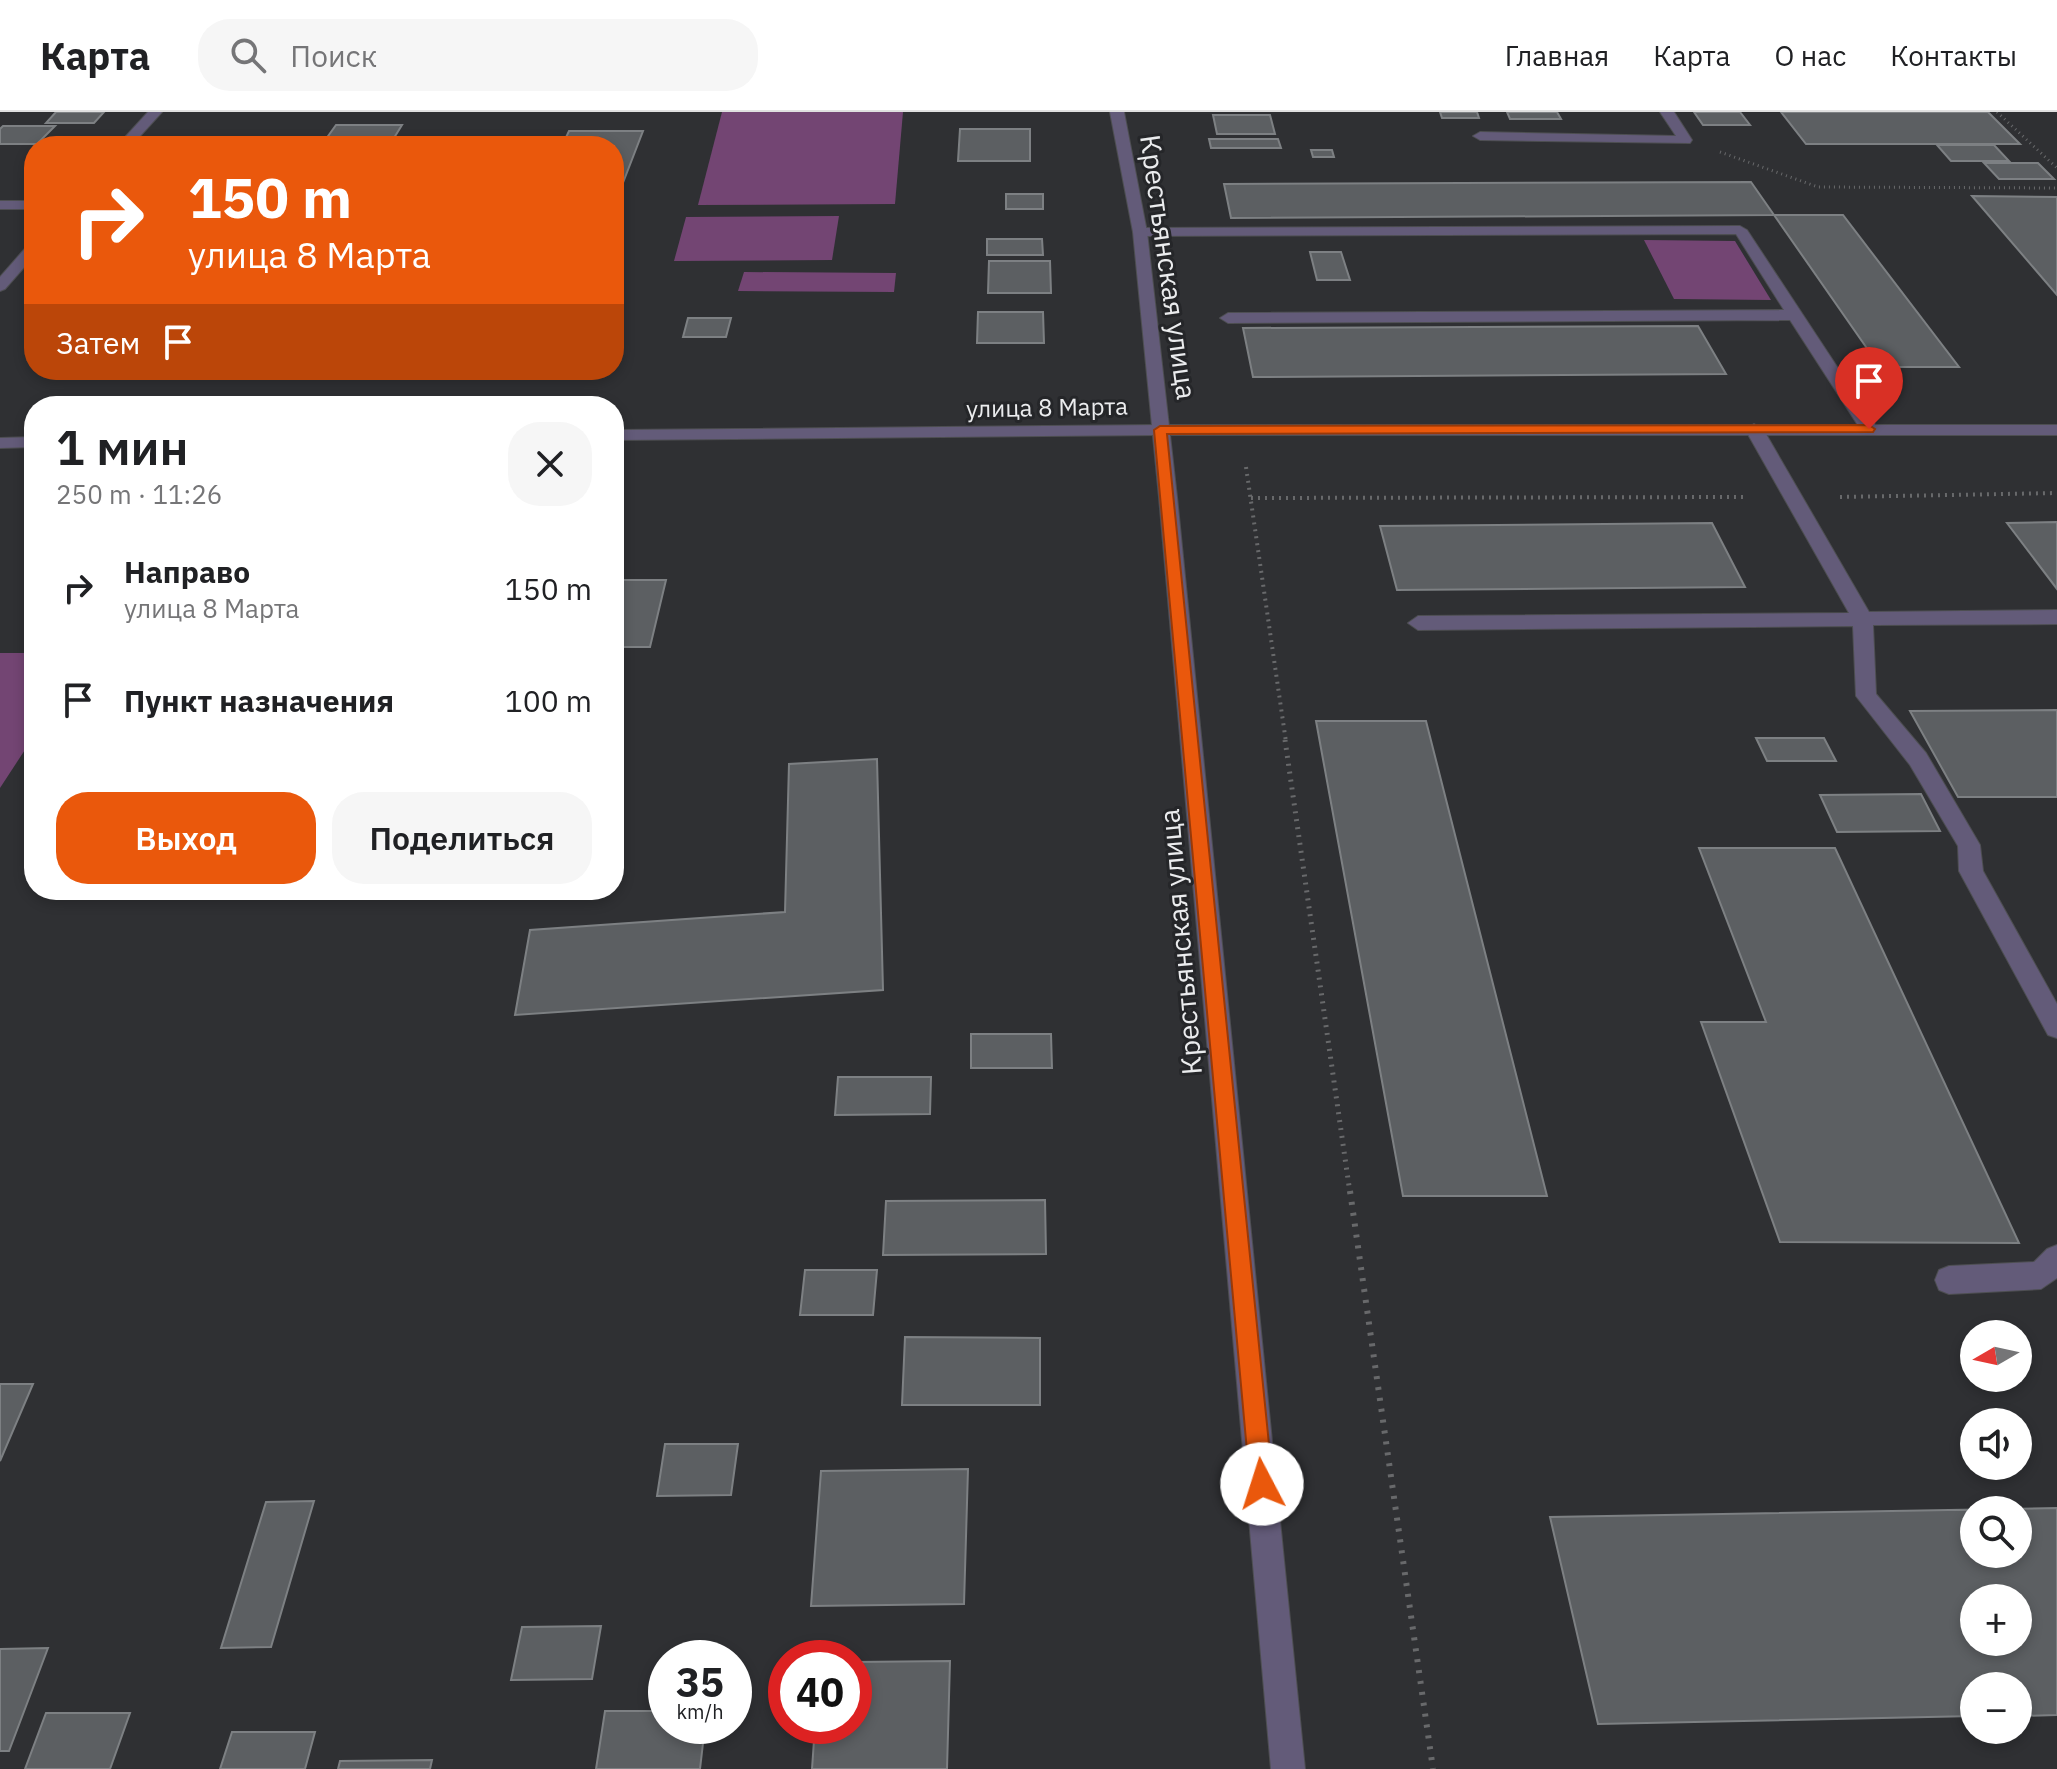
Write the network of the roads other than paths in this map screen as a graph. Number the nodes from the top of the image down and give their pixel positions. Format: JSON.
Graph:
{"nodes":[{"id":1,"x":155,"y":112,"type":"edge"},
{"id":2,"x":1117,"y":112,"type":"edge"},
{"id":3,"x":1667,"y":112,"type":"edge"},
{"id":4,"x":133,"y":136,"type":"edge"},
{"id":5,"x":1480,"y":136,"type":"dead end"},
{"id":6,"x":0,"y":205,"type":"edge"},
{"id":7,"x":24,"y":205,"type":"edge"},
{"id":8,"x":1140,"y":232,"type":"junction"},
{"id":9,"x":24,"y":258,"type":"edge"},
{"id":10,"x":0,"y":286,"type":"edge"},
{"id":11,"x":1795,"y":315,"type":"junction"},
{"id":12,"x":1228,"y":318,"type":"dead end"},
{"id":13,"x":1754,"y":429,"type":"junction"},
{"id":14,"x":1869,"y":429,"type":"junction"},
{"id":15,"x":1160,"y":430,"type":"junction"},
{"id":16,"x":2057,"y":430,"type":"edge"},
{"id":17,"x":624,"y":435,"type":"edge"},
{"id":18,"x":24,"y":442,"type":"edge"},
{"id":19,"x":0,"y":443,"type":"edge"},
{"id":20,"x":2057,"y":617,"type":"edge"},
{"id":21,"x":1863,"y":619,"type":"junction"},
{"id":22,"x":1418,"y":623,"type":"dead end"},
{"id":23,"x":2057,"y":1027,"type":"edge"},
{"id":24,"x":2057,"y":1258,"type":"edge"},
{"id":25,"x":1949,"y":1280,"type":"dead end"},
{"id":26,"x":1288,"y":1769,"type":"edge"}],
"edges":[{"from":1,"to":4,"type":"street"},
{"from":2,"to":8,"type":"street","name":"Крестьянская улица"},
{"from":3,"to":5,"type":"street"},
{"from":6,"to":7,"type":"street"},
{"from":8,"to":11,"type":"street"},
{"from":8,"to":15,"type":"street","name":"Крестьянская улица"},
{"from":9,"to":10,"type":"street"},
{"from":11,"to":12,"type":"street"},
{"from":11,"to":14,"type":"street"},
{"from":13,"to":14,"type":"street","name":"улица 8 Марта"},
{"from":13,"to":15,"type":"street","name":"улица 8 Марта"},
{"from":13,"to":21,"type":"street"},
{"from":14,"to":16,"type":"street","name":"улица 8 Марта"},
{"from":15,"to":17,"type":"street","name":"улица 8 Марта"},
{"from":15,"to":26,"type":"street","name":"Крестьянская улица"},
{"from":18,"to":19,"type":"street"},
{"from":20,"to":21,"type":"street"},
{"from":21,"to":22,"type":"street"},
{"from":21,"to":23,"type":"street"},
{"from":24,"to":25,"type":"street"}]}
